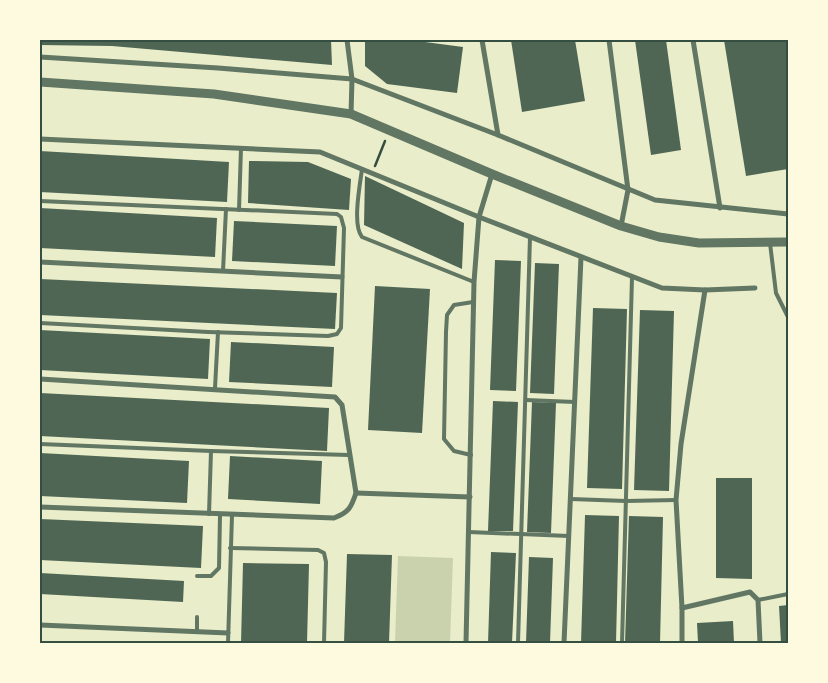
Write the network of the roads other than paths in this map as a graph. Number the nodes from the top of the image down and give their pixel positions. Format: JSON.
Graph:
{"nodes":[{"id":1,"x":348,"y":40,"type":"edge"},
{"id":2,"x":482,"y":40,"type":"edge"},
{"id":3,"x":609,"y":40,"type":"edge"},
{"id":4,"x":693,"y":40,"type":"edge"},
{"id":5,"x":40,"y":57,"type":"edge"},
{"id":6,"x":352,"y":79,"type":"junction"},
{"id":7,"x":40,"y":82,"type":"edge"},
{"id":8,"x":351,"y":114,"type":"junction"},
{"id":9,"x":498,"y":135,"type":"junction"},
{"id":10,"x":40,"y":139,"type":"edge"},
{"id":11,"x":241,"y":148,"type":"junction"},
{"id":12,"x":362,"y":169,"type":"junction"},
{"id":13,"x":492,"y":174,"type":"junction"},
{"id":14,"x":628,"y":190,"type":"junction"},
{"id":15,"x":40,"y":201,"type":"edge"},
{"id":16,"x":720,"y":208,"type":"junction"},
{"id":17,"x":226,"y":209,"type":"junction"},
{"id":18,"x":239,"y":210,"type":"junction"},
{"id":19,"x":788,"y":214,"type":"edge"},
{"id":20,"x":479,"y":217,"type":"junction"},
{"id":21,"x":621,"y":226,"type":"junction"},
{"id":22,"x":530,"y":236,"type":"junction"},
{"id":23,"x":770,"y":241,"type":"junction"},
{"id":24,"x":788,"y":242,"type":"edge"},
{"id":25,"x":581,"y":257,"type":"junction"},
{"id":26,"x":40,"y":262,"type":"edge"},
{"id":27,"x":223,"y":271,"type":"junction"},
{"id":28,"x":632,"y":276,"type":"junction"},
{"id":29,"x":342,"y":277,"type":"junction"},
{"id":30,"x":474,"y":282,"type":"junction"},
{"id":31,"x":755,"y":288,"type":"dead end"},
{"id":32,"x":705,"y":290,"type":"junction"},
{"id":33,"x":473,"y":302,"type":"junction"},
{"id":34,"x":788,"y":317,"type":"edge"},
{"id":35,"x":40,"y":323,"type":"edge"},
{"id":36,"x":218,"y":332,"type":"junction"},
{"id":37,"x":40,"y":380,"type":"edge"},
{"id":38,"x":215,"y":388,"type":"junction"},
{"id":39,"x":526,"y":400,"type":"junction"},
{"id":40,"x":575,"y":402,"type":"junction"},
{"id":41,"x":40,"y":444,"type":"edge"},
{"id":42,"x":212,"y":451,"type":"junction"},
{"id":43,"x":349,"y":455,"type":"junction"},
{"id":44,"x":471,"y":455,"type":"junction"},
{"id":45,"x":356,"y":493,"type":"junction"},
{"id":46,"x":470,"y":496,"type":"junction"},
{"id":47,"x":571,"y":499,"type":"junction"},
{"id":48,"x":676,"y":500,"type":"junction"},
{"id":49,"x":626,"y":501,"type":"junction"},
{"id":50,"x":40,"y":507,"type":"edge"},
{"id":51,"x":209,"y":514,"type":"junction"},
{"id":52,"x":220,"y":515,"type":"junction"},
{"id":53,"x":232,"y":515,"type":"junction"},
{"id":54,"x":469,"y":532,"type":"junction"},
{"id":55,"x":521,"y":534,"type":"junction"},
{"id":56,"x":569,"y":536,"type":"junction"},
{"id":57,"x":230,"y":548,"type":"junction"},
{"id":58,"x":197,"y":576,"type":"dead end"},
{"id":59,"x":788,"y":594,"type":"edge"},
{"id":60,"x":758,"y":600,"type":"junction"},
{"id":61,"x":682,"y":608,"type":"junction"},
{"id":62,"x":197,"y":617,"type":"dead end"},
{"id":63,"x":40,"y":625,"type":"edge"},
{"id":64,"x":197,"y":632,"type":"junction"},
{"id":65,"x":228,"y":633,"type":"junction"},
{"id":66,"x":228,"y":643,"type":"edge"},
{"id":67,"x":324,"y":643,"type":"edge"},
{"id":68,"x":466,"y":643,"type":"edge"},
{"id":69,"x":518,"y":643,"type":"edge"},
{"id":70,"x":564,"y":643,"type":"edge"},
{"id":71,"x":622,"y":643,"type":"edge"},
{"id":72,"x":682,"y":643,"type":"edge"},
{"id":73,"x":760,"y":643,"type":"edge"}],
"edges":[{"from":1,"to":6,"type":"street"},
{"from":2,"to":9,"type":"street"},
{"from":3,"to":14,"type":"street"},
{"from":4,"to":16,"type":"street"},
{"from":5,"to":6,"type":"street"},
{"from":6,"to":8,"type":"street"},
{"from":6,"to":9,"type":"street"},
{"from":7,"to":8,"type":"street"},
{"from":8,"to":13,"type":"street"},
{"from":9,"to":14,"type":"street"},
{"from":10,"to":11,"type":"street"},
{"from":11,"to":12,"type":"street"},
{"from":11,"to":18,"type":"lane"},
{"from":12,"to":20,"type":"street"},
{"from":12,"to":30,"type":"lane"},
{"from":13,"to":20,"type":"street"},
{"from":13,"to":21,"type":"street"},
{"from":14,"to":16,"type":"street"},
{"from":14,"to":21,"type":"street"},
{"from":15,"to":17,"type":"lane"},
{"from":16,"to":19,"type":"street"},
{"from":17,"to":18,"type":"lane"},
{"from":17,"to":27,"type":"lane"},
{"from":18,"to":29,"type":"lane"},
{"from":20,"to":22,"type":"street"},
{"from":20,"to":30,"type":"street"},
{"from":21,"to":23,"type":"street"},
{"from":22,"to":25,"type":"street"},
{"from":22,"to":39,"type":"lane"},
{"from":23,"to":24,"type":"street"},
{"from":23,"to":34,"type":"lane"},
{"from":25,"to":28,"type":"street"},
{"from":25,"to":40,"type":"street"},
{"from":26,"to":27,"type":"street"},
{"from":27,"to":29,"type":"street"},
{"from":28,"to":32,"type":"street"},
{"from":28,"to":49,"type":"lane"},
{"from":29,"to":36,"type":"lane"},
{"from":30,"to":33,"type":"street"},
{"from":31,"to":32,"type":"street"},
{"from":32,"to":48,"type":"street"},
{"from":33,"to":44,"type":"street"},
{"from":33,"to":44,"type":"lane"},
{"from":35,"to":36,"type":"lane"},
{"from":36,"to":38,"type":"lane"},
{"from":37,"to":38,"type":"street"},
{"from":38,"to":43,"type":"street"},
{"from":39,"to":40,"type":"lane"},
{"from":39,"to":55,"type":"lane"},
{"from":40,"to":47,"type":"street"},
{"from":41,"to":42,"type":"lane"},
{"from":42,"to":43,"type":"lane"},
{"from":42,"to":51,"type":"lane"},
{"from":43,"to":45,"type":"street"},
{"from":44,"to":46,"type":"street"},
{"from":45,"to":46,"type":"street"},
{"from":45,"to":53,"type":"street"},
{"from":46,"to":54,"type":"street"},
{"from":47,"to":49,"type":"lane"},
{"from":47,"to":56,"type":"street"},
{"from":48,"to":49,"type":"lane"},
{"from":48,"to":61,"type":"street"},
{"from":49,"to":71,"type":"lane"},
{"from":50,"to":51,"type":"street"},
{"from":51,"to":52,"type":"street"},
{"from":52,"to":53,"type":"street"},
{"from":52,"to":58,"type":"lane"},
{"from":53,"to":57,"type":"lane"},
{"from":54,"to":55,"type":"lane"},
{"from":54,"to":68,"type":"street"},
{"from":55,"to":56,"type":"lane"},
{"from":55,"to":69,"type":"lane"},
{"from":56,"to":70,"type":"street"},
{"from":57,"to":65,"type":"lane"},
{"from":57,"to":67,"type":"lane"},
{"from":59,"to":60,"type":"lane"},
{"from":60,"to":61,"type":"street"},
{"from":60,"to":73,"type":"street"},
{"from":61,"to":72,"type":"street"},
{"from":62,"to":64,"type":"lane"},
{"from":63,"to":64,"type":"street"},
{"from":64,"to":65,"type":"street"},
{"from":65,"to":66,"type":"lane"}]}
